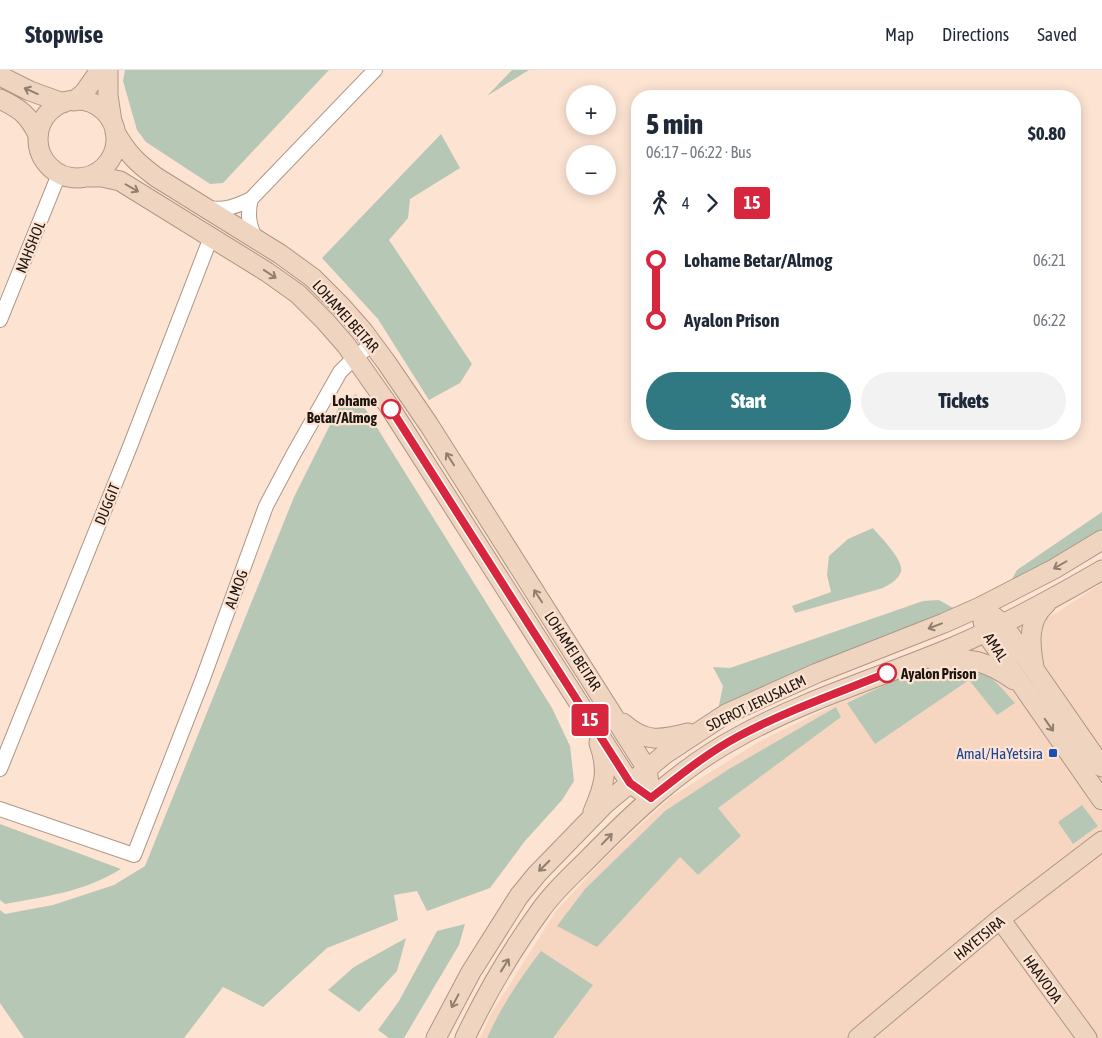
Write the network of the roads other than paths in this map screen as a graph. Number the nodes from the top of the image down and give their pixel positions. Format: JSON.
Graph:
{"nodes":[{"id":1,"x":100,"y":70,"type":"edge"},
{"id":2,"x":108,"y":70,"type":"edge"},
{"id":3,"x":375,"y":70,"type":"edge"},
{"id":4,"x":0,"y":76,"type":"edge"},
{"id":5,"x":0,"y":99,"type":"edge"},
{"id":6,"x":69,"y":102,"type":"junction"},
{"id":7,"x":114,"y":128,"type":"junction"},
{"id":8,"x":38,"y":135,"type":"junction"},
{"id":9,"x":59,"y":174,"type":"junction"},
{"id":10,"x":86,"y":177,"type":"junction"},
{"id":11,"x":252,"y":198,"type":"junction"},
{"id":12,"x":205,"y":207,"type":"junction"},
{"id":13,"x":211,"y":237,"type":"junction"},
{"id":14,"x":255,"y":238,"type":"junction"},
{"id":15,"x":0,"y":320,"type":"edge"},
{"id":16,"x":373,"y":344,"type":"junction"},
{"id":17,"x":355,"y":357,"type":"junction"},
{"id":18,"x":1102,"y":540,"type":"edge"},
{"id":19,"x":1102,"y":570,"type":"edge"},
{"id":20,"x":1052,"y":599,"type":"junction"},
{"id":21,"x":980,"y":607,"type":"junction"},
{"id":22,"x":1002,"y":623,"type":"junction"},
{"id":23,"x":985,"y":632,"type":"junction"},
{"id":24,"x":903,"y":667,"type":"junction"},
{"id":25,"x":1035,"y":670,"type":"junction"},
{"id":26,"x":1022,"y":684,"type":"junction"},
{"id":27,"x":611,"y":711,"type":"junction"},
{"id":28,"x":591,"y":721,"type":"junction"},
{"id":29,"x":699,"y":731,"type":"junction"},
{"id":30,"x":1102,"y":767,"type":"edge"},
{"id":31,"x":0,"y":769,"type":"edge"},
{"id":32,"x":647,"y":769,"type":"junction"},
{"id":33,"x":630,"y":783,"type":"junction"},
{"id":34,"x":651,"y":798,"type":"junction"},
{"id":35,"x":1102,"y":800,"type":"edge"},
{"id":36,"x":0,"y":809,"type":"edge"},
{"id":37,"x":572,"y":839,"type":"junction"},
{"id":38,"x":1102,"y":841,"type":"edge"},
{"id":39,"x":1000,"y":919,"type":"junction"},
{"id":40,"x":436,"y":1038,"type":"edge"},
{"id":41,"x":465,"y":1038,"type":"edge"},
{"id":42,"x":858,"y":1038,"type":"edge"},
{"id":43,"x":1086,"y":1038,"type":"edge"}],
"edges":[{"from":1,"to":6,"type":"street"},
{"from":2,"to":7,"type":"street"},
{"from":3,"to":11,"type":"street"},
{"from":6,"to":4,"type":"street","one_way":true},
{"from":5,"to":8,"type":"street"},
{"from":6,"to":7,"type":"street"},
{"from":6,"to":8,"type":"street"},
{"from":7,"to":10,"type":"street"},
{"from":7,"to":12,"type":"street","name":"LOHAMEI BEITAR"},
{"from":8,"to":9,"type":"street"},
{"from":9,"to":10,"type":"street"},
{"from":9,"to":15,"type":"street","name":"NAHSHOL"},
{"from":10,"to":13,"type":"street","name":"LOHAMEI BEITAR","one_way":true},
{"from":11,"to":12,"type":"street"},
{"from":11,"to":14,"type":"street"},
{"from":12,"to":14,"type":"street","name":"LOHAMEI BEITAR"},
{"from":13,"to":17,"type":"street","name":"LOHAMEI BEITAR","one_way":true},
{"from":13,"to":31,"type":"street","name":"DUGGIT"},
{"from":14,"to":16,"type":"street","name":"LOHAMEI BEITAR"},
{"from":16,"to":17,"type":"street","name":"ALMOG"},
{"from":27,"to":16,"type":"street","name":"LOHAMEI BEITAR","one_way":true},
{"from":17,"to":28,"type":"street","name":"LOHAMEI BEITAR"},
{"from":17,"to":36,"type":"street","name":"ALMOG"},
{"from":18,"to":21,"type":"street","name":"SDEROT JERUSALEM","one_way":true},
{"from":19,"to":20,"type":"street","name":"SDEROT JERUSALEM"},
{"from":20,"to":22,"type":"street","name":"SDEROT JERUSALEM"},
{"from":20,"to":25,"type":"street"},
{"from":21,"to":22,"type":"street","name":"AMAL"},
{"from":21,"to":23,"type":"street","name":"AMAL"},
{"from":21,"to":29,"type":"street","name":"SDEROT JERUSALEM","one_way":true},
{"from":22,"to":23,"type":"street","name":"SDEROT JERUSALEM"},
{"from":22,"to":25,"type":"street","name":"AMAL"},
{"from":23,"to":24,"type":"street","name":"SDEROT JERUSALEM"},
{"from":23,"to":26,"type":"street","name":"AMAL"},
{"from":24,"to":26,"type":"street"},
{"from":24,"to":34,"type":"street","name":"SDEROT JERUSALEM"},
{"from":25,"to":30,"type":"street","name":"AMAL"},
{"from":26,"to":35,"type":"street","name":"AMAL","one_way":true},
{"from":27,"to":29,"type":"street"},
{"from":27,"to":32,"type":"street","name":"LOHAMEI BEITAR"},
{"from":28,"to":33,"type":"street","name":"LOHAMEI BEITAR"},
{"from":28,"to":37,"type":"street"},
{"from":29,"to":32,"type":"street","name":"SDEROT JERUSALEM"},
{"from":32,"to":33,"type":"street","name":"SDEROT JERUSALEM"},
{"from":32,"to":34,"type":"street","name":"LOHAMEI BEITAR"},
{"from":33,"to":34,"type":"street","name":"LOHAMEI BEITAR"},
{"from":33,"to":37,"type":"street","name":"SDEROT JERUSALEM"},
{"from":41,"to":34,"type":"street","name":"SDEROT JERUSALEM","one_way":true},
{"from":37,"to":40,"type":"street","name":"SDEROT JERUSALEM","one_way":true},
{"from":38,"to":39,"type":"street","name":"HAYETSIRA"},
{"from":39,"to":42,"type":"street","name":"HAYETSIRA"},
{"from":39,"to":43,"type":"street","name":"HAAVODA"}]}
